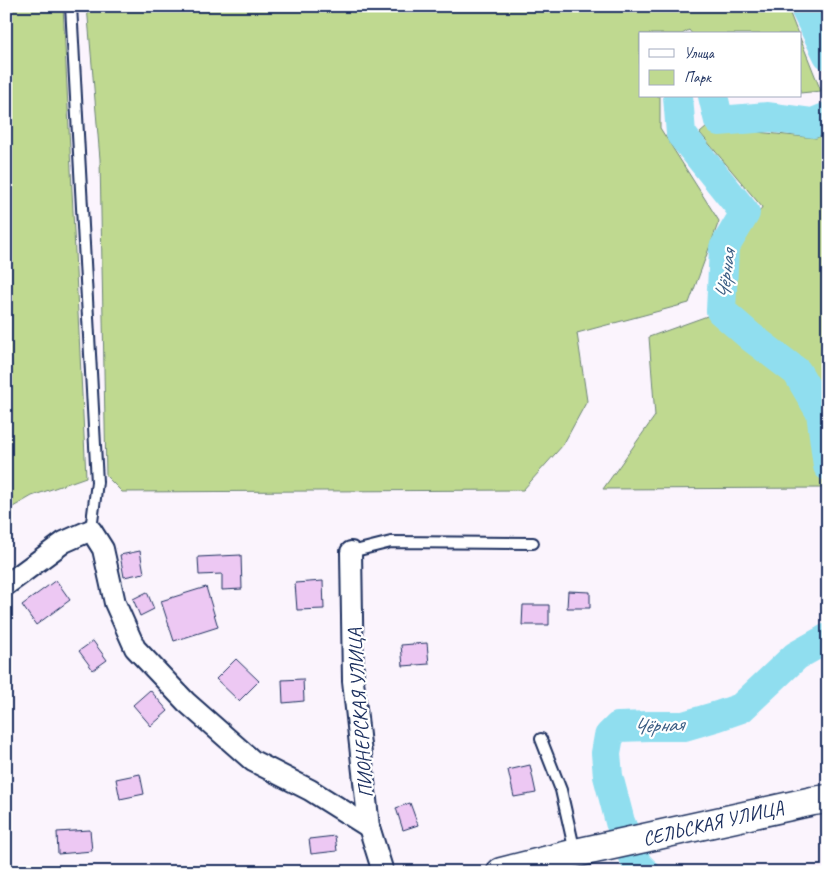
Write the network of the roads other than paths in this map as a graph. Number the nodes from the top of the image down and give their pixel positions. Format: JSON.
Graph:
{"nodes":[{"id":1,"x":71,"y":6,"type":"edge"},
{"id":2,"x":91,"y":530,"type":"junction"},
{"id":3,"x":533,"y":543,"type":"dead end"},
{"id":4,"x":351,"y":552,"type":"joint"},
{"id":5,"x":6,"y":585,"type":"edge"},
{"id":6,"x":540,"y":739,"type":"dead end"},
{"id":7,"x":828,"y":799,"type":"edge"},
{"id":8,"x":369,"y":827,"type":"junction"},
{"id":9,"x":587,"y":851,"type":"junction"},
{"id":10,"x":384,"y":872,"type":"edge"},
{"id":11,"x":501,"y":872,"type":"edge"}],
"edges":[{"from":1,"to":2,"type":"lane"},
{"from":2,"to":5,"type":"street"},
{"from":2,"to":8,"type":"street"},
{"from":3,"to":4,"type":"lane"},
{"from":4,"to":8,"type":"street","name":"ПИОНЕРСКАЯ УЛИЦА"},
{"from":6,"to":9,"type":"lane"},
{"from":7,"to":9,"type":"main road","name":"СЕЛЬСКАЯ УЛИЦА"},
{"from":8,"to":10,"type":"street","name":"ПИОНЕРСКАЯ УЛИЦА"},
{"from":9,"to":11,"type":"main road","name":"СЕЛЬСКАЯ УЛИЦА"}]}
